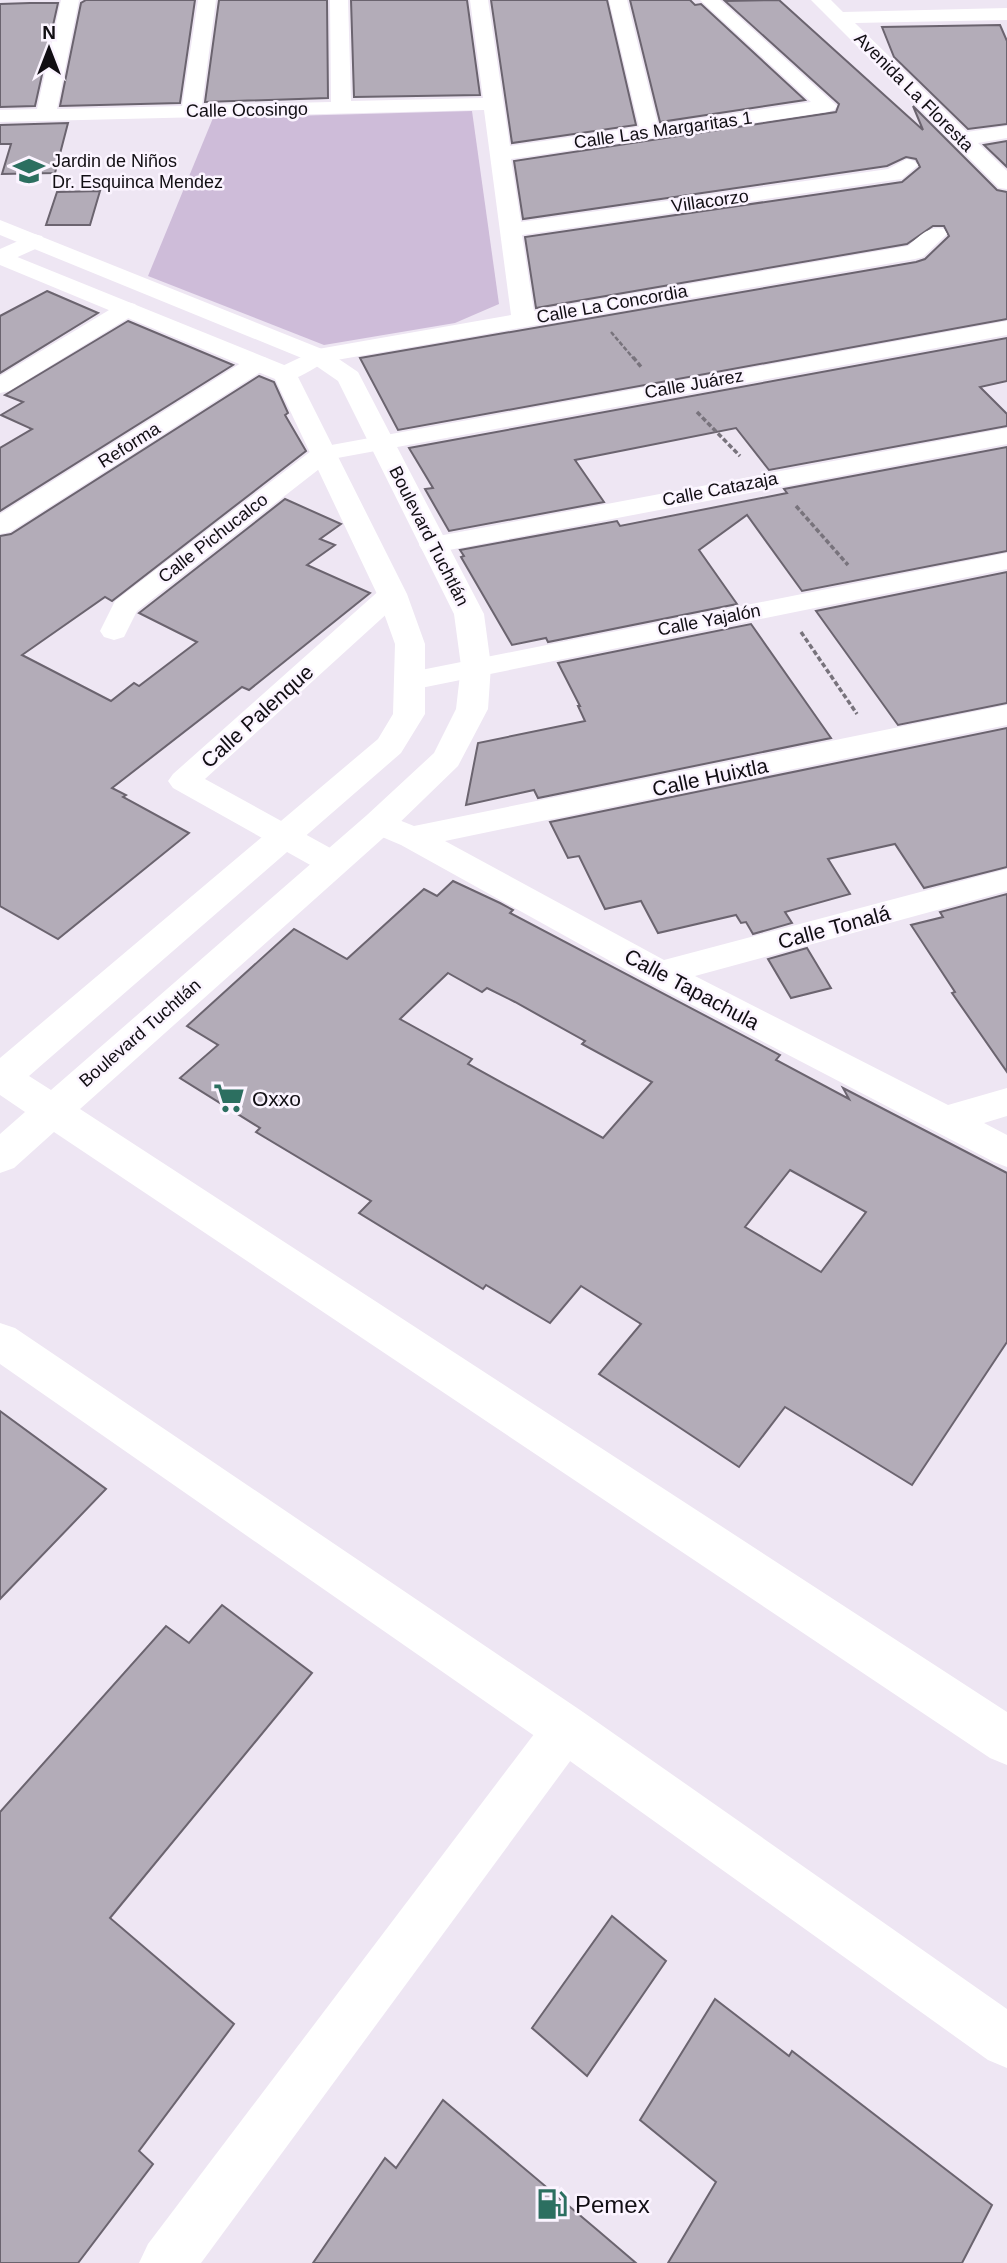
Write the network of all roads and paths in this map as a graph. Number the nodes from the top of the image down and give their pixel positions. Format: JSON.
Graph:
{"nodes":[{"id":1,"x":70,"y":0,"type":"edge"},
{"id":2,"x":207,"y":0,"type":"edge"},
{"id":3,"x":339,"y":0,"type":"edge"},
{"id":4,"x":478,"y":0,"type":"edge"},
{"id":5,"x":618,"y":0,"type":"edge"},
{"id":6,"x":709,"y":0,"type":"edge"},
{"id":7,"x":820,"y":0,"type":"edge"},
{"id":8,"x":843,"y":9,"type":"edge"},
{"id":9,"x":1007,"y":14,"type":"edge"},
{"id":10,"x":866,"y":18,"type":"junction"},
{"id":11,"x":913,"y":68,"type":"junction"},
{"id":12,"x":890,"y":70,"type":"junction"},
{"id":13,"x":493,"y":104,"type":"junction"},
{"id":14,"x":341,"y":108,"type":"junction"},
{"id":15,"x":191,"y":111,"type":"junction"},
{"id":16,"x":46,"y":115,"type":"junction"},
{"id":17,"x":0,"y":116,"type":"edge"},
{"id":18,"x":650,"y":132,"type":"junction"},
{"id":19,"x":1007,"y":132,"type":"edge"},
{"id":20,"x":982,"y":136,"type":"junction"},
{"id":21,"x":961,"y":139,"type":"junction"},
{"id":22,"x":500,"y":154,"type":"junction"},
{"id":23,"x":1007,"y":158,"type":"edge"},
{"id":24,"x":907,"y":165,"type":"dead end"},
{"id":25,"x":1007,"y":183,"type":"edge"},
{"id":26,"x":0,"y":227,"type":"edge"},
{"id":27,"x":510,"y":230,"type":"junction"},
{"id":28,"x":936,"y":234,"type":"dead end"},
{"id":29,"x":34,"y":241,"type":"junction"},
{"id":30,"x":0,"y":257,"type":"edge"},
{"id":31,"x":590,"y":308,"type":"junction"},
{"id":32,"x":128,"y":309,"type":"junction"},
{"id":33,"x":523,"y":319,"type":"junction"},
{"id":34,"x":1007,"y":328,"type":"edge"},
{"id":35,"x":318,"y":356,"type":"junction"},
{"id":36,"x":258,"y":363,"type":"junction"},
{"id":37,"x":285,"y":374,"type":"junction"},
{"id":38,"x":0,"y":386,"type":"edge"},
{"id":39,"x":661,"y":390,"type":"junction"},
{"id":40,"x":1007,"y":436,"type":"edge"},
{"id":41,"x":382,"y":443,"type":"junction"},
{"id":42,"x":324,"y":453,"type":"junction"},
{"id":43,"x":763,"y":481,"type":"junction"},
{"id":44,"x":0,"y":526,"type":"edge"},
{"id":45,"x":433,"y":545,"type":"junction"},
{"id":46,"x":1007,"y":561,"type":"edge"},
{"id":47,"x":868,"y":589,"type":"junction"},
{"id":48,"x":392,"y":594,"type":"junction"},
{"id":49,"x":782,"y":606,"type":"junction"},
{"id":50,"x":114,"y":631,"type":"dead end"},
{"id":51,"x":476,"y":666,"type":"junction"},
{"id":52,"x":411,"y":681,"type":"junction"},
{"id":53,"x":1007,"y":715,"type":"edge"},
{"id":54,"x":877,"y":743,"type":"junction"},
{"id":55,"x":379,"y":823,"type":"junction"},
{"id":56,"x":285,"y":838,"type":"junction"},
{"id":57,"x":412,"y":838,"type":"junction"},
{"id":58,"x":332,"y":863,"type":"junction"},
{"id":59,"x":1007,"y":880,"type":"edge"},
{"id":60,"x":660,"y":973,"type":"junction"},
{"id":61,"x":1,"y":1077,"type":"edge"},
{"id":62,"x":1007,"y":1102,"type":"edge"},
{"id":63,"x":52,"y":1110,"type":"junction"},
{"id":64,"x":946,"y":1120,"type":"junction"},
{"id":65,"x":1007,"y":1152,"type":"edge"},
{"id":66,"x":0,"y":1157,"type":"edge"},
{"id":67,"x":0,"y":1340,"type":"edge"},
{"id":68,"x":566,"y":1729,"type":"junction"},
{"id":69,"x":1007,"y":1741,"type":"edge"},
{"id":70,"x":1007,"y":2041,"type":"edge"},
{"id":71,"x":167,"y":2263,"type":"edge"}],
"edges":[{"from":1,"to":16,"type":"street"},
{"from":2,"to":15,"type":"street"},
{"from":3,"to":14,"type":"street"},
{"from":4,"to":13,"type":"street"},
{"from":5,"to":18,"type":"street"},
{"from":6,"to":18,"type":"street","name":"Calle Las Margaritas 1"},
{"from":7,"to":8,"type":"street","name":"Avenida La Floresta"},
{"from":8,"to":10,"type":"street","name":"Avenida La Floresta"},
{"from":8,"to":12,"type":"street","name":"Avenida La Floresta"},
{"from":9,"to":10,"type":"street"},
{"from":10,"to":11,"type":"street","name":"Avenida La Floresta"},
{"from":11,"to":12,"type":"street"},
{"from":11,"to":20,"type":"street","name":"Avenida La Floresta"},
{"from":12,"to":21,"type":"street","name":"Avenida La Floresta"},
{"from":13,"to":14,"type":"street","name":"Calle Ocosingo"},
{"from":13,"to":22,"type":"street"},
{"from":14,"to":15,"type":"street","name":"Calle Ocosingo"},
{"from":15,"to":16,"type":"street","name":"Calle Ocosingo"},
{"from":16,"to":17,"type":"street","name":"Calle Ocosingo"},
{"from":18,"to":22,"type":"street","name":"Calle Las Margaritas 1"},
{"from":19,"to":20,"type":"street"},
{"from":20,"to":21,"type":"street"},
{"from":20,"to":23,"type":"street","name":"Avenida La Floresta"},
{"from":21,"to":25,"type":"street","name":"Avenida La Floresta"},
{"from":22,"to":27,"type":"street"},
{"from":24,"to":27,"type":"street","name":"Villacorzo"},
{"from":26,"to":29,"type":"street","name":"Boulevard Tuchtlán"},
{"from":27,"to":33,"type":"street"},
{"from":28,"to":31,"type":"street","name":"Calle La Concordia"},
{"from":29,"to":30,"type":"street"},
{"from":29,"to":35,"type":"street","name":"Boulevard Tuchtlán"},
{"from":30,"to":32,"type":"street"},
{"from":31,"to":33,"type":"street","name":"Calle La Concordia"},
{"from":31,"to":39,"type":"path"},
{"from":32,"to":36,"type":"street"},
{"from":32,"to":38,"type":"street"},
{"from":33,"to":35,"type":"street","name":"Calle La Concordia"},
{"from":34,"to":39,"type":"street","name":"Calle Juárez"},
{"from":35,"to":37,"type":"street","name":"Calle La Concordia"},
{"from":35,"to":41,"type":"street","name":"Boulevard Tuchtlán"},
{"from":36,"to":37,"type":"street"},
{"from":36,"to":44,"type":"street","name":"Reforma"},
{"from":37,"to":42,"type":"street"},
{"from":39,"to":41,"type":"street","name":"Calle Juárez"},
{"from":39,"to":43,"type":"path"},
{"from":40,"to":43,"type":"street","name":"Calle Catazaja"},
{"from":41,"to":42,"type":"street","name":"Calle Juárez"},
{"from":41,"to":45,"type":"street","name":"Boulevard Tuchtlán"},
{"from":42,"to":48,"type":"street"},
{"from":42,"to":50,"type":"street","name":"Calle Pichucalco"},
{"from":43,"to":45,"type":"street","name":"Calle Catazaja"},
{"from":43,"to":47,"type":"path"},
{"from":45,"to":51,"type":"street","name":"Boulevard Tuchtlán"},
{"from":46,"to":47,"type":"street","name":"Calle Yajalón"},
{"from":47,"to":49,"type":"street","name":"Calle Yajalón"},
{"from":48,"to":52,"type":"street"},
{"from":48,"to":56,"type":"street","name":"Calle Palenque"},
{"from":49,"to":51,"type":"street","name":"Calle Yajalón"},
{"from":49,"to":54,"type":"path"},
{"from":51,"to":52,"type":"street","name":"Calle Yajalón"},
{"from":51,"to":55,"type":"street","name":"Boulevard Tuchtlán"},
{"from":52,"to":56,"type":"street"},
{"from":53,"to":54,"type":"street","name":"Calle Huixtla"},
{"from":54,"to":57,"type":"street","name":"Calle Huixtla"},
{"from":55,"to":57,"type":"street","name":"Calle Tapachula"},
{"from":55,"to":58,"type":"street","name":"Boulevard Tuchtlán"},
{"from":56,"to":58,"type":"street","name":"Calle Palenque"},
{"from":56,"to":61,"type":"street"},
{"from":57,"to":60,"type":"street","name":"Calle Tapachula"},
{"from":58,"to":63,"type":"street","name":"Boulevard Tuchtlán"},
{"from":59,"to":60,"type":"street","name":"Calle Tonalá"},
{"from":60,"to":64,"type":"street","name":"Calle Tapachula"},
{"from":61,"to":63,"type":"street"},
{"from":62,"to":64,"type":"street"},
{"from":63,"to":66,"type":"street","name":"Boulevard Tuchtlán"},
{"from":63,"to":69,"type":"street"},
{"from":64,"to":65,"type":"street","name":"Calle Tapachula"},
{"from":67,"to":68,"type":"street"},
{"from":68,"to":70,"type":"street"},
{"from":68,"to":71,"type":"street"}]}
